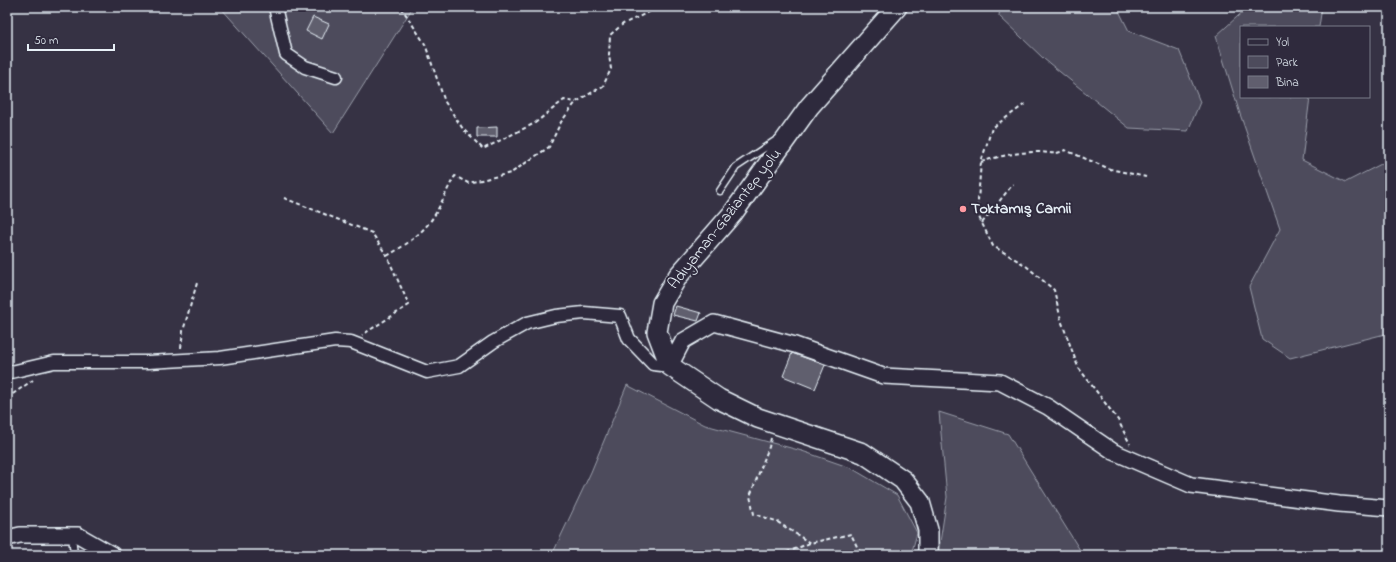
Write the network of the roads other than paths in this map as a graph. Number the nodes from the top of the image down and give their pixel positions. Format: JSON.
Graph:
{"nodes":[{"id":1,"x":275,"y":7,"type":"edge"},
{"id":2,"x":897,"y":7,"type":"edge"},
{"id":3,"x":336,"y":77,"type":"dead end"},
{"id":4,"x":794,"y":128,"type":"junction"},
{"id":5,"x":720,"y":191,"type":"dead end"},
{"id":6,"x":670,"y":366,"type":"junction"},
{"id":7,"x":7,"y":373,"type":"edge"},
{"id":8,"x":1389,"y":508,"type":"edge"},
{"id":9,"x":72,"y":535,"type":"junction"},
{"id":10,"x":7,"y":538,"type":"edge"},
{"id":11,"x":74,"y":555,"type":"edge"},
{"id":12,"x":113,"y":555,"type":"edge"},
{"id":13,"x":928,"y":555,"type":"edge"}],
"edges":[{"from":1,"to":3,"type":"street"},
{"from":2,"to":4,"type":"main road","name":"Adıyaman-Gaziantep yolu"},
{"from":4,"to":5,"type":"lane"},
{"from":4,"to":6,"type":"main road","name":"Adıyaman-Gaziantep yolu"},
{"from":6,"to":7,"type":"street"},
{"from":6,"to":8,"type":"street"},
{"from":6,"to":13,"type":"main road"},
{"from":9,"to":10,"type":"street"},
{"from":9,"to":11,"type":"lane"},
{"from":9,"to":12,"type":"street"}]}
